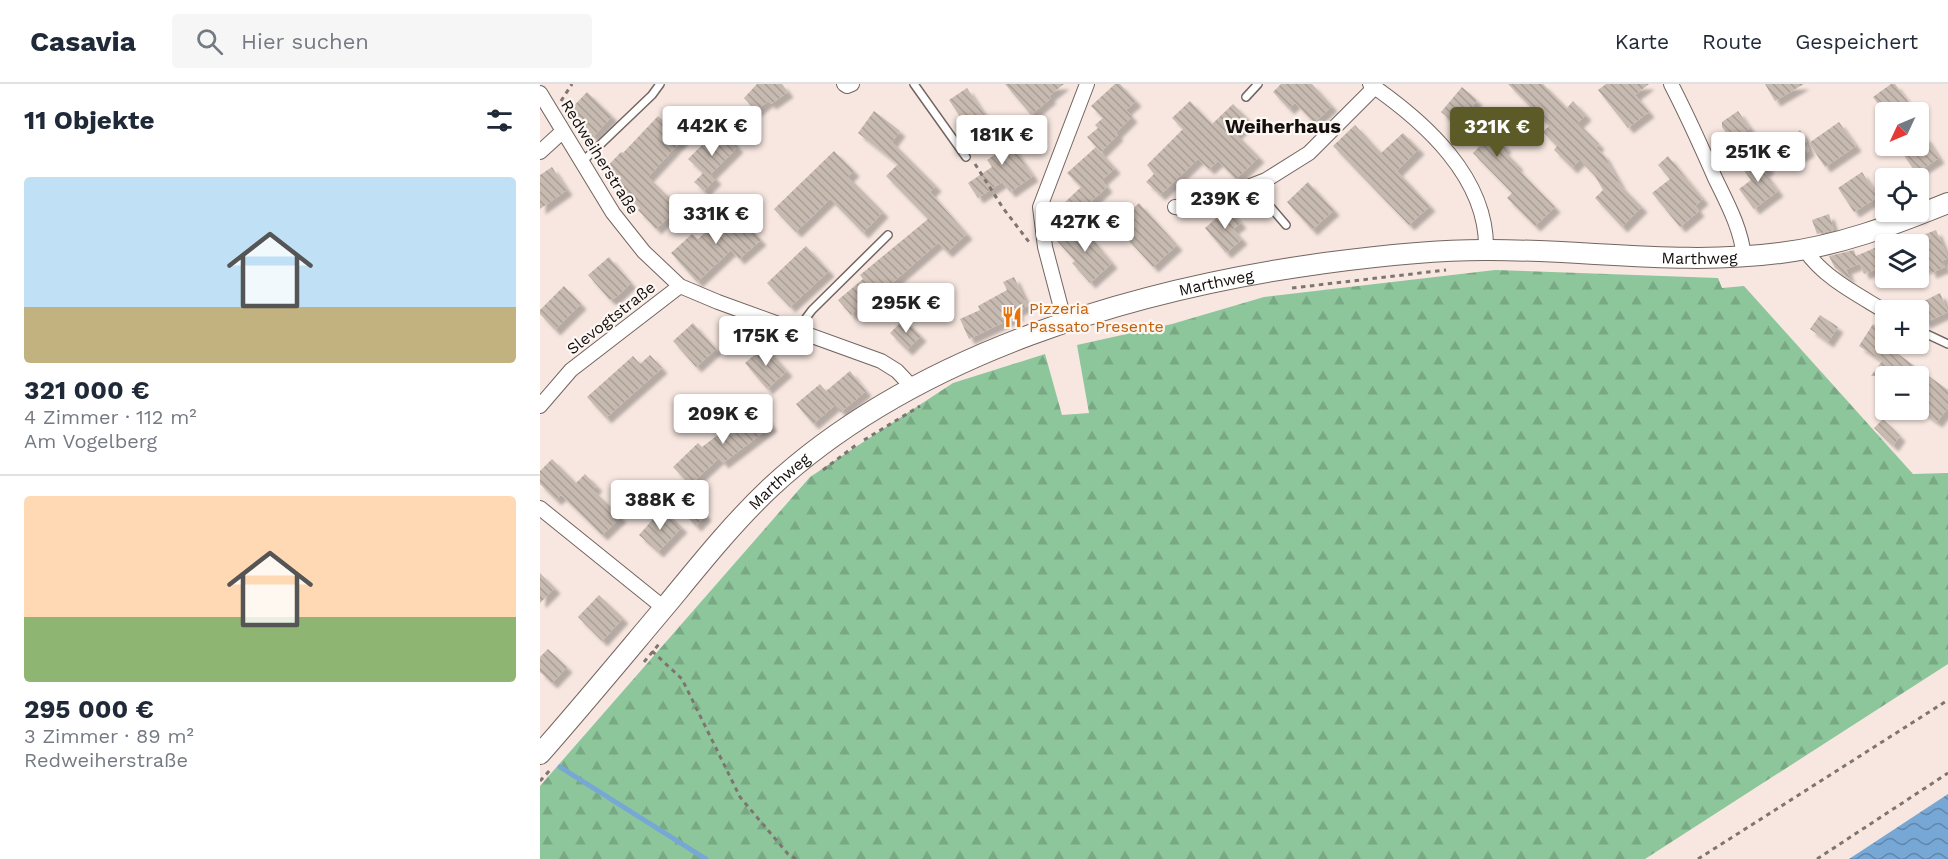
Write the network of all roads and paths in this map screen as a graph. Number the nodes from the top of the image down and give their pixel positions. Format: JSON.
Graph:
{"nodes":[{"id":1,"x":572,"y":84,"type":"edge"},
{"id":2,"x":660,"y":84,"type":"edge"},
{"id":3,"x":844,"y":84,"type":"edge"},
{"id":4,"x":852,"y":84,"type":"edge"},
{"id":5,"x":914,"y":84,"type":"edge"},
{"id":6,"x":1087,"y":84,"type":"edge"},
{"id":7,"x":1258,"y":84,"type":"edge"},
{"id":8,"x":1671,"y":84,"type":"edge"},
{"id":9,"x":1373,"y":86,"type":"edge"},
{"id":10,"x":540,"y":93,"type":"edge"},
{"id":11,"x":1246,"y":97,"type":"dead end"},
{"id":12,"x":553,"y":112,"type":"junction"},
{"id":13,"x":563,"y":131,"type":"junction"},
{"id":14,"x":540,"y":152,"type":"edge"},
{"id":15,"x":966,"y":158,"type":"joint"},
{"id":16,"x":582,"y":162,"type":"junction"},
{"id":17,"x":1259,"y":183,"type":"junction"},
{"id":18,"x":1948,"y":203,"type":"edge"},
{"id":19,"x":1175,"y":207,"type":"dead end"},
{"id":20,"x":1286,"y":225,"type":"dead end"},
{"id":21,"x":888,"y":235,"type":"dead end"},
{"id":22,"x":1045,"y":246,"type":"junction"},
{"id":23,"x":1486,"y":250,"type":"junction"},
{"id":24,"x":1805,"y":250,"type":"junction"},
{"id":25,"x":1744,"y":257,"type":"junction"},
{"id":26,"x":1450,"y":270,"type":"dead end"},
{"id":27,"x":680,"y":286,"type":"junction"},
{"id":28,"x":1287,"y":288,"type":"dead end"},
{"id":29,"x":1875,"y":305,"type":"edge"},
{"id":30,"x":1065,"y":323,"type":"junction"},
{"id":31,"x":797,"y":330,"type":"junction"},
{"id":32,"x":1929,"y":335,"type":"edge"},
{"id":33,"x":1948,"y":344,"type":"edge"},
{"id":34,"x":917,"y":397,"type":"junction"},
{"id":35,"x":540,"y":406,"type":"edge"},
{"id":36,"x":816,"y":474,"type":"dead end"},
{"id":37,"x":540,"y":508,"type":"edge"},
{"id":38,"x":664,"y":608,"type":"junction"},
{"id":39,"x":648,"y":626,"type":"junction"},
{"id":40,"x":659,"y":644,"type":"dead end"},
{"id":41,"x":652,"y":652,"type":"junction"},
{"id":42,"x":638,"y":669,"type":"dead end"},
{"id":43,"x":1948,"y":700,"type":"edge"},
{"id":44,"x":547,"y":760,"type":"edge"},
{"id":45,"x":1948,"y":773,"type":"edge"},
{"id":46,"x":540,"y":781,"type":"edge"},
{"id":47,"x":796,"y":859,"type":"edge"},
{"id":48,"x":1698,"y":859,"type":"edge"},
{"id":49,"x":1817,"y":859,"type":"edge"}],
"edges":[{"from":1,"to":12,"type":"path"},
{"from":2,"to":16,"type":"lane"},
{"from":3,"to":4,"type":"street"},
{"from":5,"to":15,"type":"lane"},
{"from":6,"to":22,"type":"street"},
{"from":7,"to":11,"type":"lane"},
{"from":8,"to":25,"type":"street"},
{"from":9,"to":17,"type":"street"},
{"from":9,"to":23,"type":"street"},
{"from":10,"to":12,"type":"street","name":"Redweiherstraße"},
{"from":12,"to":13,"type":"street","name":"Redweiherstraße"},
{"from":13,"to":14,"type":"street"},
{"from":13,"to":16,"type":"street","name":"Redweiherstraße"},
{"from":15,"to":22,"type":"path"},
{"from":16,"to":27,"type":"street","name":"Redweiherstraße"},
{"from":17,"to":19,"type":"street"},
{"from":17,"to":20,"type":"lane"},
{"from":18,"to":24,"type":"main road","name":"Marthweg"},
{"from":21,"to":31,"type":"lane"},
{"from":22,"to":30,"type":"street"},
{"from":23,"to":25,"type":"main road","name":"Marthweg"},
{"from":23,"to":30,"type":"main road","name":"Marthweg"},
{"from":24,"to":25,"type":"main road","name":"Marthweg"},
{"from":24,"to":29,"type":"street"},
{"from":26,"to":28,"type":"path"},
{"from":27,"to":31,"type":"street","name":"Redweiherstraße"},
{"from":27,"to":35,"type":"street","name":"Slevogtstraße"},
{"from":30,"to":34,"type":"main road","name":"Marthweg"},
{"from":31,"to":34,"type":"street","name":"Redweiherstraße"},
{"from":32,"to":33,"type":"lane"},
{"from":34,"to":36,"type":"path"},
{"from":34,"to":38,"type":"main road","name":"Marthweg"},
{"from":37,"to":38,"type":"street"},
{"from":38,"to":39,"type":"main road","name":"Marthweg"},
{"from":39,"to":41,"type":"path"},
{"from":39,"to":44,"type":"main road","name":"Marthweg"},
{"from":40,"to":41,"type":"path"},
{"from":41,"to":42,"type":"path"},
{"from":41,"to":47,"type":"path"},
{"from":43,"to":48,"type":"path"},
{"from":44,"to":46,"type":"path"},
{"from":45,"to":49,"type":"path"}]}
